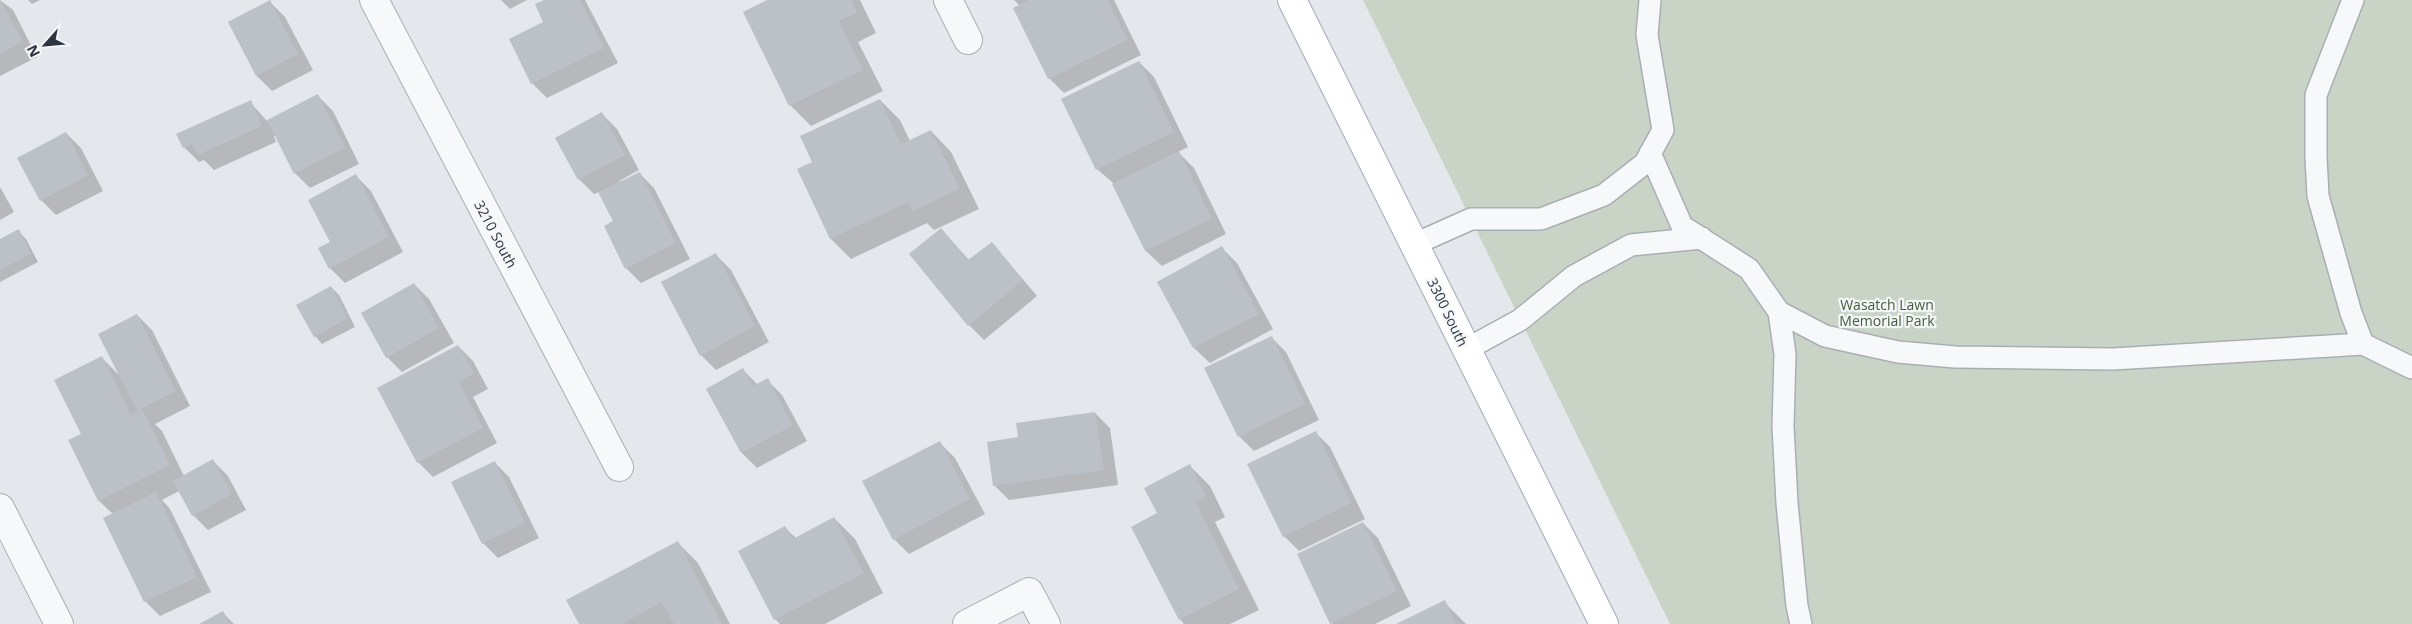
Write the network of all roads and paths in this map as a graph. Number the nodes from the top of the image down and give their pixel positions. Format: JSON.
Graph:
{"nodes":[{"id":1,"x":374,"y":0,"type":"edge"},
{"id":2,"x":948,"y":0,"type":"edge"},
{"id":3,"x":1292,"y":0,"type":"edge"},
{"id":4,"x":1650,"y":0,"type":"edge"},
{"id":5,"x":2353,"y":0,"type":"edge"},
{"id":6,"x":968,"y":40,"type":"dead end"},
{"id":7,"x":1650,"y":153,"type":"junction"},
{"id":8,"x":1702,"y":238,"type":"junction"},
{"id":9,"x":1415,"y":244,"type":"junction"},
{"id":10,"x":1779,"y":312,"type":"junction"},
{"id":11,"x":2363,"y":344,"type":"junction"},
{"id":12,"x":1467,"y":349,"type":"junction"},
{"id":13,"x":2412,"y":368,"type":"edge"},
{"id":14,"x":618,"y":467,"type":"dead end"},
{"id":15,"x":0,"y":508,"type":"edge"},
{"id":16,"x":59,"y":624,"type":"edge"},
{"id":17,"x":967,"y":624,"type":"edge"},
{"id":18,"x":1046,"y":624,"type":"edge"},
{"id":19,"x":1604,"y":624,"type":"edge"},
{"id":20,"x":1800,"y":624,"type":"edge"}],
"edges":[{"from":1,"to":14,"type":"street","name":"3210 South"},
{"from":2,"to":6,"type":"street"},
{"from":3,"to":9,"type":"main road","name":"3300 South"},
{"from":4,"to":7,"type":"lane"},
{"from":5,"to":11,"type":"lane"},
{"from":7,"to":8,"type":"lane"},
{"from":7,"to":9,"type":"lane"},
{"from":8,"to":10,"type":"lane"},
{"from":8,"to":12,"type":"lane"},
{"from":9,"to":12,"type":"main road","name":"3300 South"},
{"from":10,"to":11,"type":"lane"},
{"from":10,"to":20,"type":"lane"},
{"from":11,"to":13,"type":"lane"},
{"from":12,"to":19,"type":"main road","name":"3300 South"},
{"from":15,"to":16,"type":"street"},
{"from":17,"to":18,"type":"street"}]}
